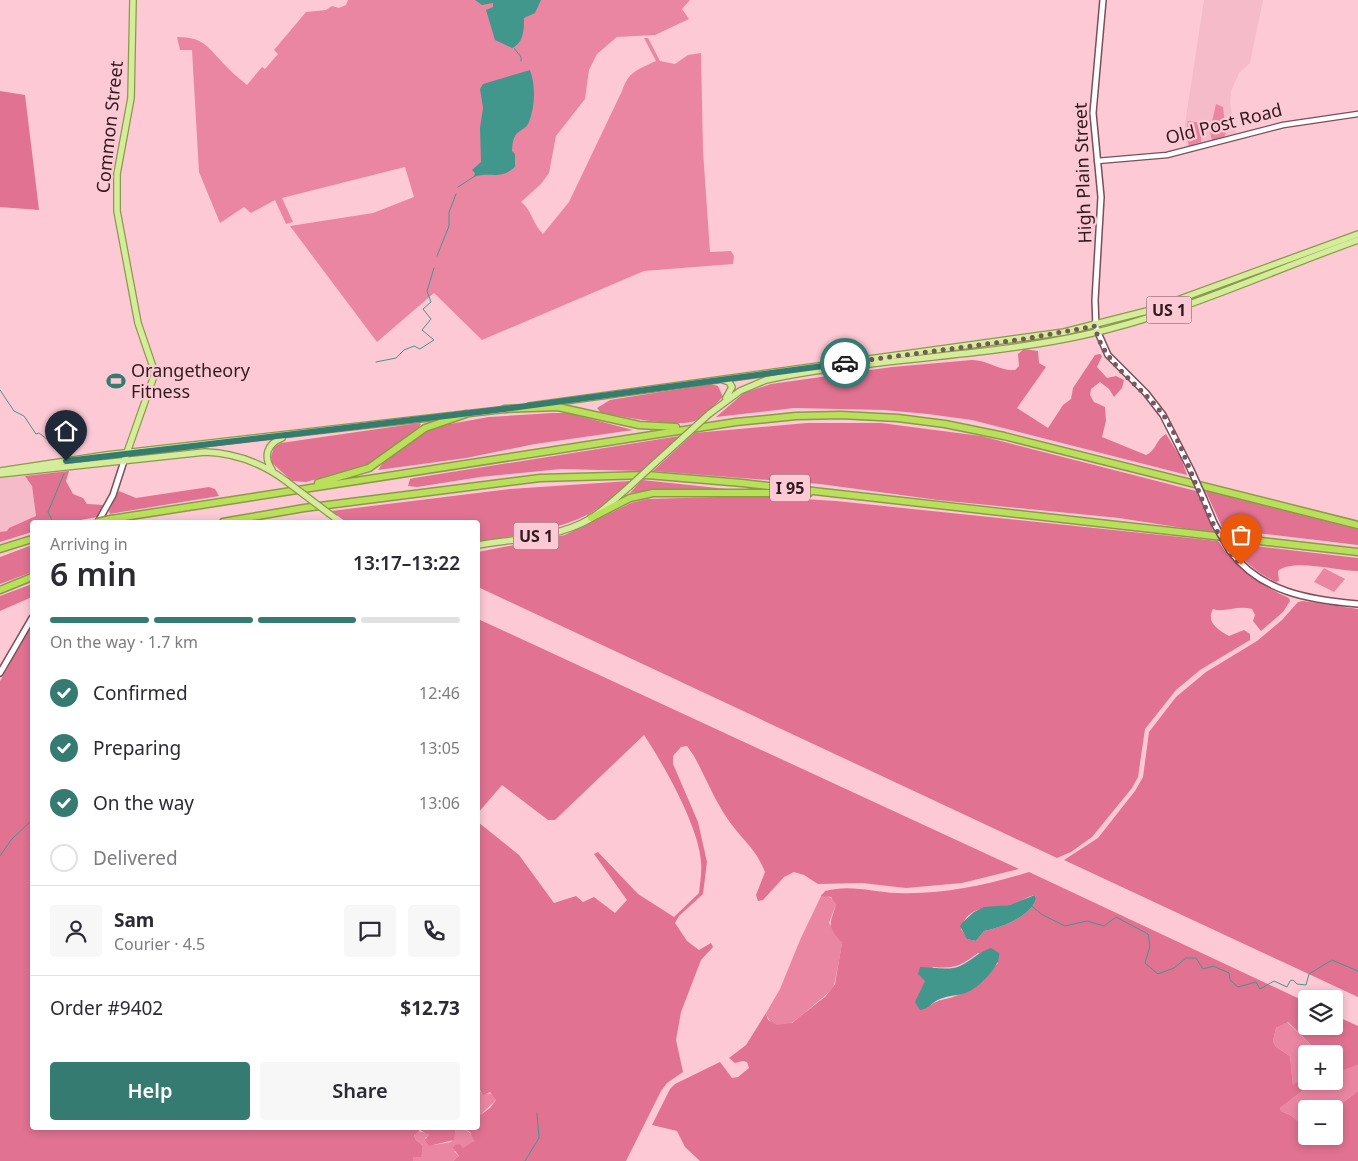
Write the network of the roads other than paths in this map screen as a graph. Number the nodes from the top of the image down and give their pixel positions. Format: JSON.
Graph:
{"nodes":[{"id":1,"x":132,"y":0,"type":"edge"},
{"id":2,"x":1103,"y":0,"type":"edge"},
{"id":3,"x":1358,"y":114,"type":"edge"},
{"id":4,"x":1097,"y":160,"type":"junction"},
{"id":5,"x":1358,"y":234,"type":"edge"},
{"id":6,"x":1358,"y":240,"type":"edge"},
{"id":7,"x":1096,"y":329,"type":"junction"},
{"id":8,"x":719,"y":380,"type":"junction"},
{"id":9,"x":717,"y":407,"type":"junction"},
{"id":10,"x":504,"y":409,"type":"junction"},
{"id":11,"x":466,"y":414,"type":"junction"},
{"id":12,"x":695,"y":428,"type":"junction"},
{"id":13,"x":306,"y":434,"type":"junction"},
{"id":14,"x":126,"y":453,"type":"junction"},
{"id":15,"x":124,"y":461,"type":"junction"},
{"id":16,"x":0,"y":470,"type":"edge"},
{"id":17,"x":276,"y":473,"type":"junction"},
{"id":18,"x":0,"y":474,"type":"edge"},
{"id":19,"x":292,"y":490,"type":"junction"},
{"id":20,"x":829,"y":492,"type":"junction"},
{"id":21,"x":591,"y":518,"type":"junction"},
{"id":22,"x":98,"y":520,"type":"edge"},
{"id":23,"x":111,"y":520,"type":"edge"},
{"id":24,"x":235,"y":520,"type":"edge"},
{"id":25,"x":338,"y":520,"type":"edge"},
{"id":26,"x":1358,"y":525,"type":"edge"},
{"id":27,"x":30,"y":540,"type":"edge"},
{"id":28,"x":480,"y":545,"type":"edge"},
{"id":29,"x":0,"y":549,"type":"edge"},
{"id":30,"x":1358,"y":552,"type":"edge"},
{"id":31,"x":30,"y":578,"type":"edge"},
{"id":32,"x":0,"y":590,"type":"edge"},
{"id":33,"x":1358,"y":604,"type":"edge"},
{"id":34,"x":30,"y":621,"type":"edge"},
{"id":35,"x":0,"y":674,"type":"edge"}],
"edges":[{"from":1,"to":14,"type":"main road","name":"Common Street"},
{"from":2,"to":4,"type":"main road","name":"High Plain Street"},
{"from":3,"to":4,"type":"street","name":"Old Post Road"},
{"from":4,"to":7,"type":"main road","name":"High Plain Street"},
{"from":5,"to":7,"type":"main road","number":"US 1"},
{"from":6,"to":7,"type":"main road","number":"US 1"},
{"from":7,"to":8,"type":"main road","number":"US 1"},
{"from":7,"to":9,"type":"main road","number":"US 1"},
{"from":7,"to":33,"type":"main road","name":"High Plain Street","bridge":true},
{"from":8,"to":9,"type":"main road"},
{"from":8,"to":10,"type":"main road","number":"US 1"},
{"from":9,"to":21,"type":"main road","number":"US 1","bridge":true},
{"from":10,"to":11,"type":"main road","number":"US 1"},
{"from":10,"to":12,"type":"highway"},
{"from":11,"to":13,"type":"main road","number":"US 1"},
{"from":11,"to":19,"type":"highway"},
{"from":12,"to":19,"type":"highway"},
{"from":12,"to":26,"type":"highway"},
{"from":13,"to":14,"type":"main road","number":"US 1"},
{"from":13,"to":17,"type":"main road"},
{"from":14,"to":15,"type":"main road"},
{"from":14,"to":16,"type":"main road","number":"US 1"},
{"from":15,"to":17,"type":"main road"},
{"from":15,"to":18,"type":"main road"},
{"from":15,"to":22,"type":"main road"},
{"from":17,"to":25,"type":"main road","bridge":true},
{"from":19,"to":23,"type":"highway","bridge":true},
{"from":20,"to":21,"type":"highway"},
{"from":20,"to":24,"type":"highway","number":"I 95"},
{"from":20,"to":30,"type":"highway","number":"I 95"},
{"from":21,"to":28,"type":"main road","number":"US 1"},
{"from":27,"to":29,"type":"highway"},
{"from":31,"to":32,"type":"highway"},
{"from":34,"to":35,"type":"main road"}]}
